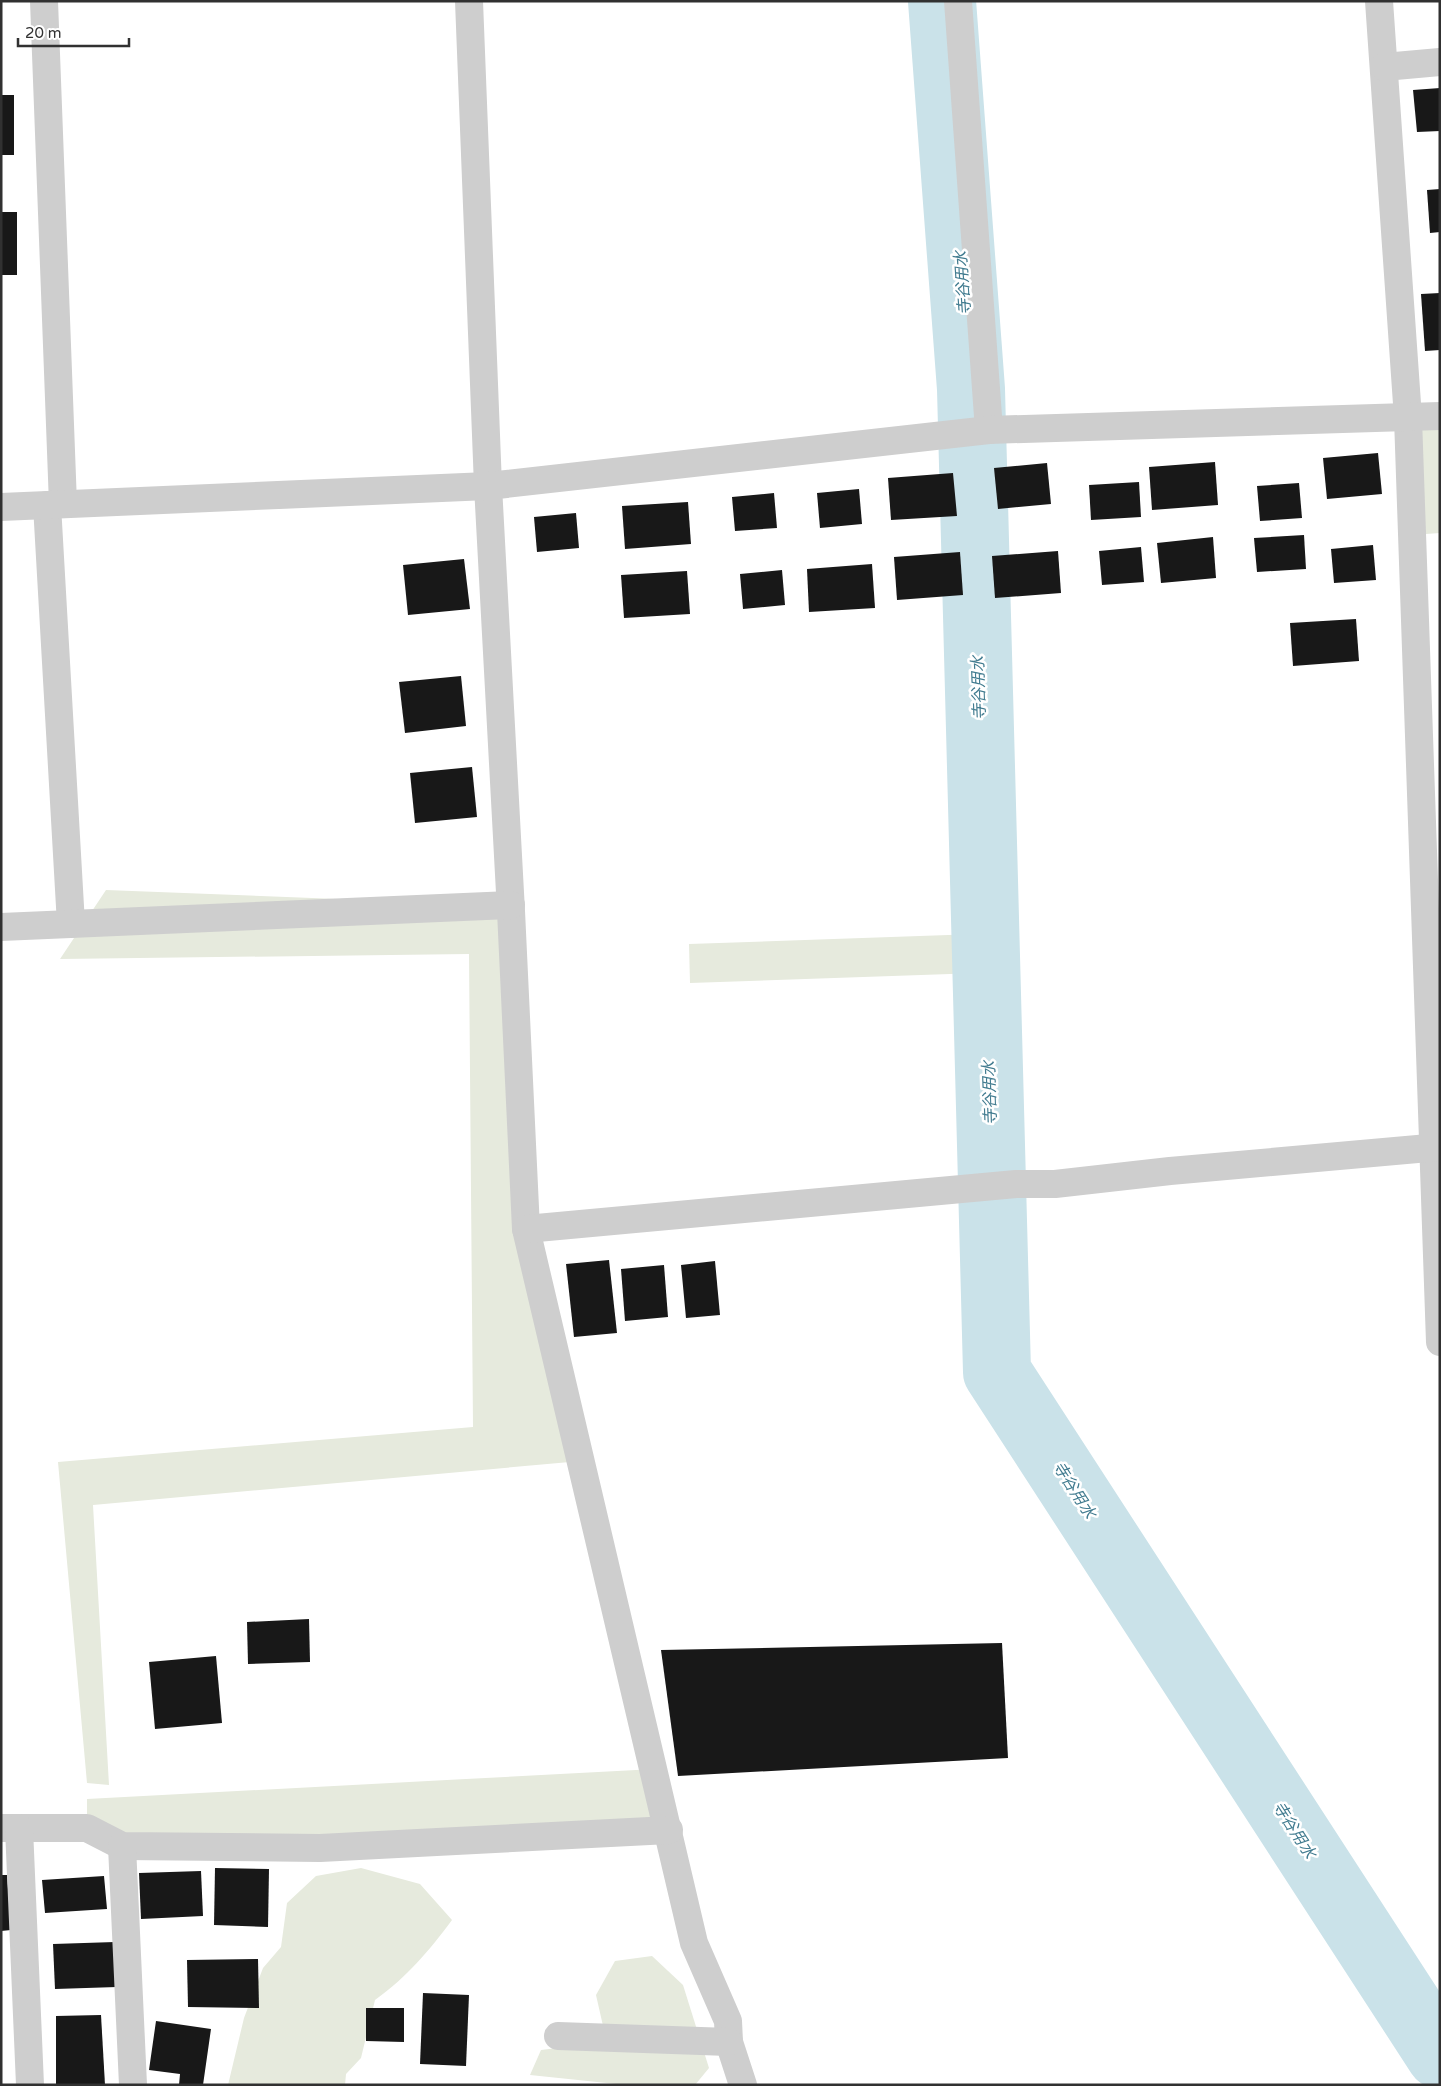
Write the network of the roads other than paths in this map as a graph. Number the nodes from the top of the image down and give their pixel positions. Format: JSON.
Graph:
{"nodes":[{"id":1,"x":44,"y":1,"type":"edge"},
{"id":2,"x":468,"y":1,"type":"edge"},
{"id":3,"x":958,"y":1,"type":"edge"},
{"id":4,"x":1379,"y":1,"type":"edge"},
{"id":5,"x":1440,"y":62,"type":"edge"},
{"id":6,"x":1384,"y":67,"type":"junction"},
{"id":7,"x":1440,"y":416,"type":"edge"},
{"id":8,"x":1408,"y":418,"type":"junction"},
{"id":9,"x":989,"y":430,"type":"junction"},
{"id":10,"x":488,"y":486,"type":"junction"},
{"id":11,"x":55,"y":504,"type":"junction"},
{"id":12,"x":1,"y":507,"type":"edge"},
{"id":13,"x":511,"y":904,"type":"junction"},
{"id":14,"x":71,"y":924,"type":"junction"},
{"id":15,"x":1,"y":927,"type":"edge"},
{"id":16,"x":1437,"y":1148,"type":"edge"},
{"id":17,"x":526,"y":1229,"type":"junction"},
{"id":18,"x":1440,"y":1342,"type":"edge"},
{"id":19,"x":10,"y":1828,"type":"edge"},
{"id":20,"x":669,"y":1830,"type":"junction"},
{"id":21,"x":122,"y":1846,"type":"junction"},
{"id":22,"x":558,"y":2036,"type":"dead end"},
{"id":23,"x":730,"y":2046,"type":"junction"},
{"id":24,"x":30,"y":2085,"type":"edge"},
{"id":25,"x":133,"y":2085,"type":"edge"},
{"id":26,"x":725,"y":2085,"type":"edge"},
{"id":27,"x":743,"y":2085,"type":"edge"}],
"edges":[{"from":1,"to":11,"type":"street"},
{"from":2,"to":10,"type":"street"},
{"from":3,"to":9,"type":"street"},
{"from":4,"to":6,"type":"street"},
{"from":5,"to":6,"type":"street"},
{"from":6,"to":8,"type":"street"},
{"from":7,"to":8,"type":"street"},
{"from":8,"to":9,"type":"street"},
{"from":8,"to":16,"type":"street"},
{"from":9,"to":10,"type":"street"},
{"from":10,"to":11,"type":"street"},
{"from":10,"to":13,"type":"street"},
{"from":11,"to":12,"type":"street"},
{"from":11,"to":14,"type":"street"},
{"from":13,"to":14,"type":"street"},
{"from":13,"to":17,"type":"street"},
{"from":14,"to":15,"type":"street"},
{"from":16,"to":17,"type":"street"},
{"from":16,"to":18,"type":"street"},
{"from":17,"to":20,"type":"street"},
{"from":19,"to":21,"type":"street"},
{"from":19,"to":24,"type":"street"},
{"from":20,"to":21,"type":"street"},
{"from":20,"to":23,"type":"street"},
{"from":21,"to":25,"type":"street"},
{"from":22,"to":23,"type":"street"},
{"from":23,"to":26,"type":"street"},
{"from":23,"to":27,"type":"street"}]}
